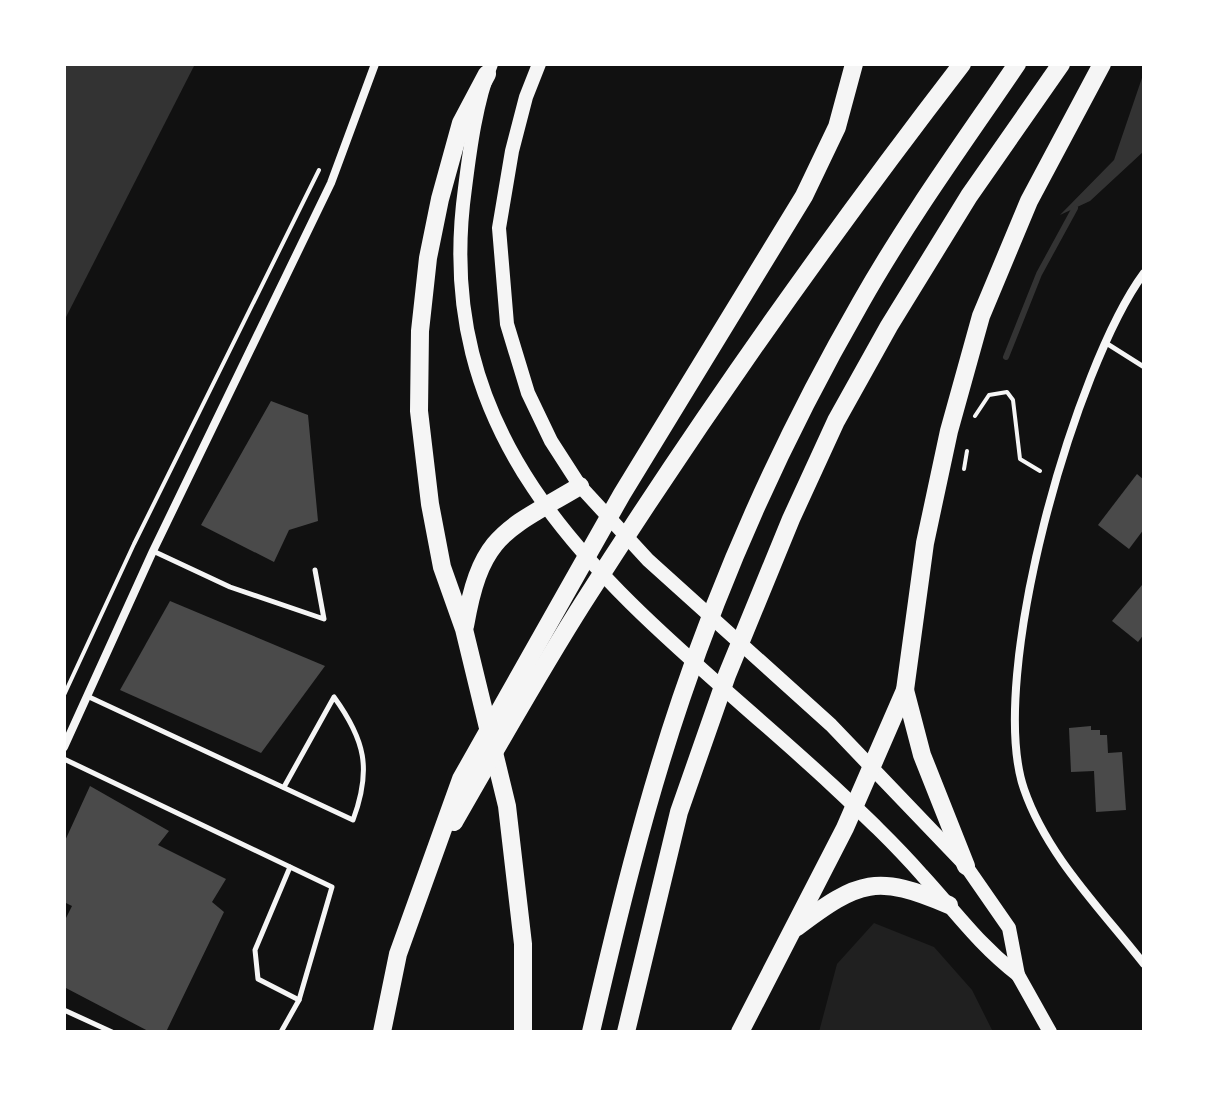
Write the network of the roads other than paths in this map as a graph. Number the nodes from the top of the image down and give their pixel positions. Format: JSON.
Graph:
{"nodes":[{"id":1,"x":375,"y":64,"type":"edge"},
{"id":2,"x":539,"y":64,"type":"edge"},
{"id":3,"x":854,"y":64,"type":"edge"},
{"id":4,"x":962,"y":64,"type":"edge"},
{"id":5,"x":1017,"y":64,"type":"edge"},
{"id":6,"x":1061,"y":64,"type":"edge"},
{"id":7,"x":1102,"y":64,"type":"edge"},
{"id":8,"x":489,"y":69,"type":"edge"},
{"id":9,"x":1144,"y":273,"type":"edge"},
{"id":10,"x":1106,"y":343,"type":"junction"},
{"id":11,"x":1144,"y":367,"type":"edge"},
{"id":12,"x":580,"y":486,"type":"junction"},
{"id":13,"x":543,"y":507,"type":"junction"},
{"id":14,"x":153,"y":551,"type":"junction"},
{"id":15,"x":315,"y":570,"type":"dead end"},
{"id":16,"x":464,"y":629,"type":"junction"},
{"id":17,"x":905,"y":690,"type":"junction"},
{"id":18,"x":87,"y":696,"type":"junction"},
{"id":19,"x":64,"y":747,"type":"edge"},
{"id":20,"x":64,"y":759,"type":"edge"},
{"id":21,"x":871,"y":766,"type":"junction"},
{"id":22,"x":284,"y":787,"type":"junction"},
{"id":23,"x":854,"y":805,"type":"junction"},
{"id":24,"x":966,"y":866,"type":"junction"},
{"id":25,"x":290,"y":867,"type":"junction"},
{"id":26,"x":427,"y":867,"type":"junction"},
{"id":27,"x":949,"y":905,"type":"junction"},
{"id":28,"x":792,"y":931,"type":"junction"},
{"id":29,"x":1144,"y":964,"type":"edge"},
{"id":30,"x":1018,"y":975,"type":"junction"},
{"id":31,"x":299,"y":1000,"type":"junction"},
{"id":32,"x":64,"y":1010,"type":"edge"},
{"id":33,"x":112,"y":1032,"type":"edge"},
{"id":34,"x":281,"y":1032,"type":"edge"},
{"id":35,"x":382,"y":1032,"type":"edge"},
{"id":36,"x":523,"y":1032,"type":"edge"},
{"id":37,"x":591,"y":1032,"type":"edge"},
{"id":38,"x":626,"y":1032,"type":"edge"},
{"id":39,"x":740,"y":1032,"type":"edge"},
{"id":40,"x":1050,"y":1032,"type":"edge"}],
"edges":[{"from":1,"to":14,"type":"street"},
{"from":2,"to":12,"type":"main road"},
{"from":3,"to":26,"type":"highway"},
{"from":4,"to":26,"type":"highway"},
{"from":5,"to":37,"type":"highway"},
{"from":6,"to":38,"type":"highway"},
{"from":7,"to":17,"type":"highway"},
{"from":8,"to":13,"type":"main road"},
{"from":8,"to":16,"type":"highway"},
{"from":9,"to":10,"type":"street"},
{"from":10,"to":11,"type":"lane"},
{"from":10,"to":29,"type":"street"},
{"from":12,"to":13,"type":"highway"},
{"from":12,"to":21,"type":"main road"},
{"from":13,"to":16,"type":"highway"},
{"from":13,"to":23,"type":"main road"},
{"from":14,"to":15,"type":"lane"},
{"from":14,"to":18,"type":"street"},
{"from":16,"to":36,"type":"highway"},
{"from":17,"to":21,"type":"highway"},
{"from":17,"to":24,"type":"highway"},
{"from":18,"to":19,"type":"street"},
{"from":18,"to":22,"type":"lane"},
{"from":20,"to":25,"type":"lane"},
{"from":21,"to":23,"type":"highway"},
{"from":21,"to":24,"type":"main road"},
{"from":22,"to":22,"type":"lane"},
{"from":23,"to":27,"type":"main road"},
{"from":23,"to":28,"type":"highway"},
{"from":24,"to":30,"type":"main road"},
{"from":25,"to":31,"type":"lane"},
{"from":25,"to":31,"type":"lane"},
{"from":26,"to":35,"type":"highway"},
{"from":27,"to":28,"type":"highway"},
{"from":27,"to":30,"type":"main road"},
{"from":28,"to":39,"type":"highway"},
{"from":30,"to":40,"type":"main road"},
{"from":31,"to":34,"type":"lane"},
{"from":32,"to":33,"type":"lane"}]}
